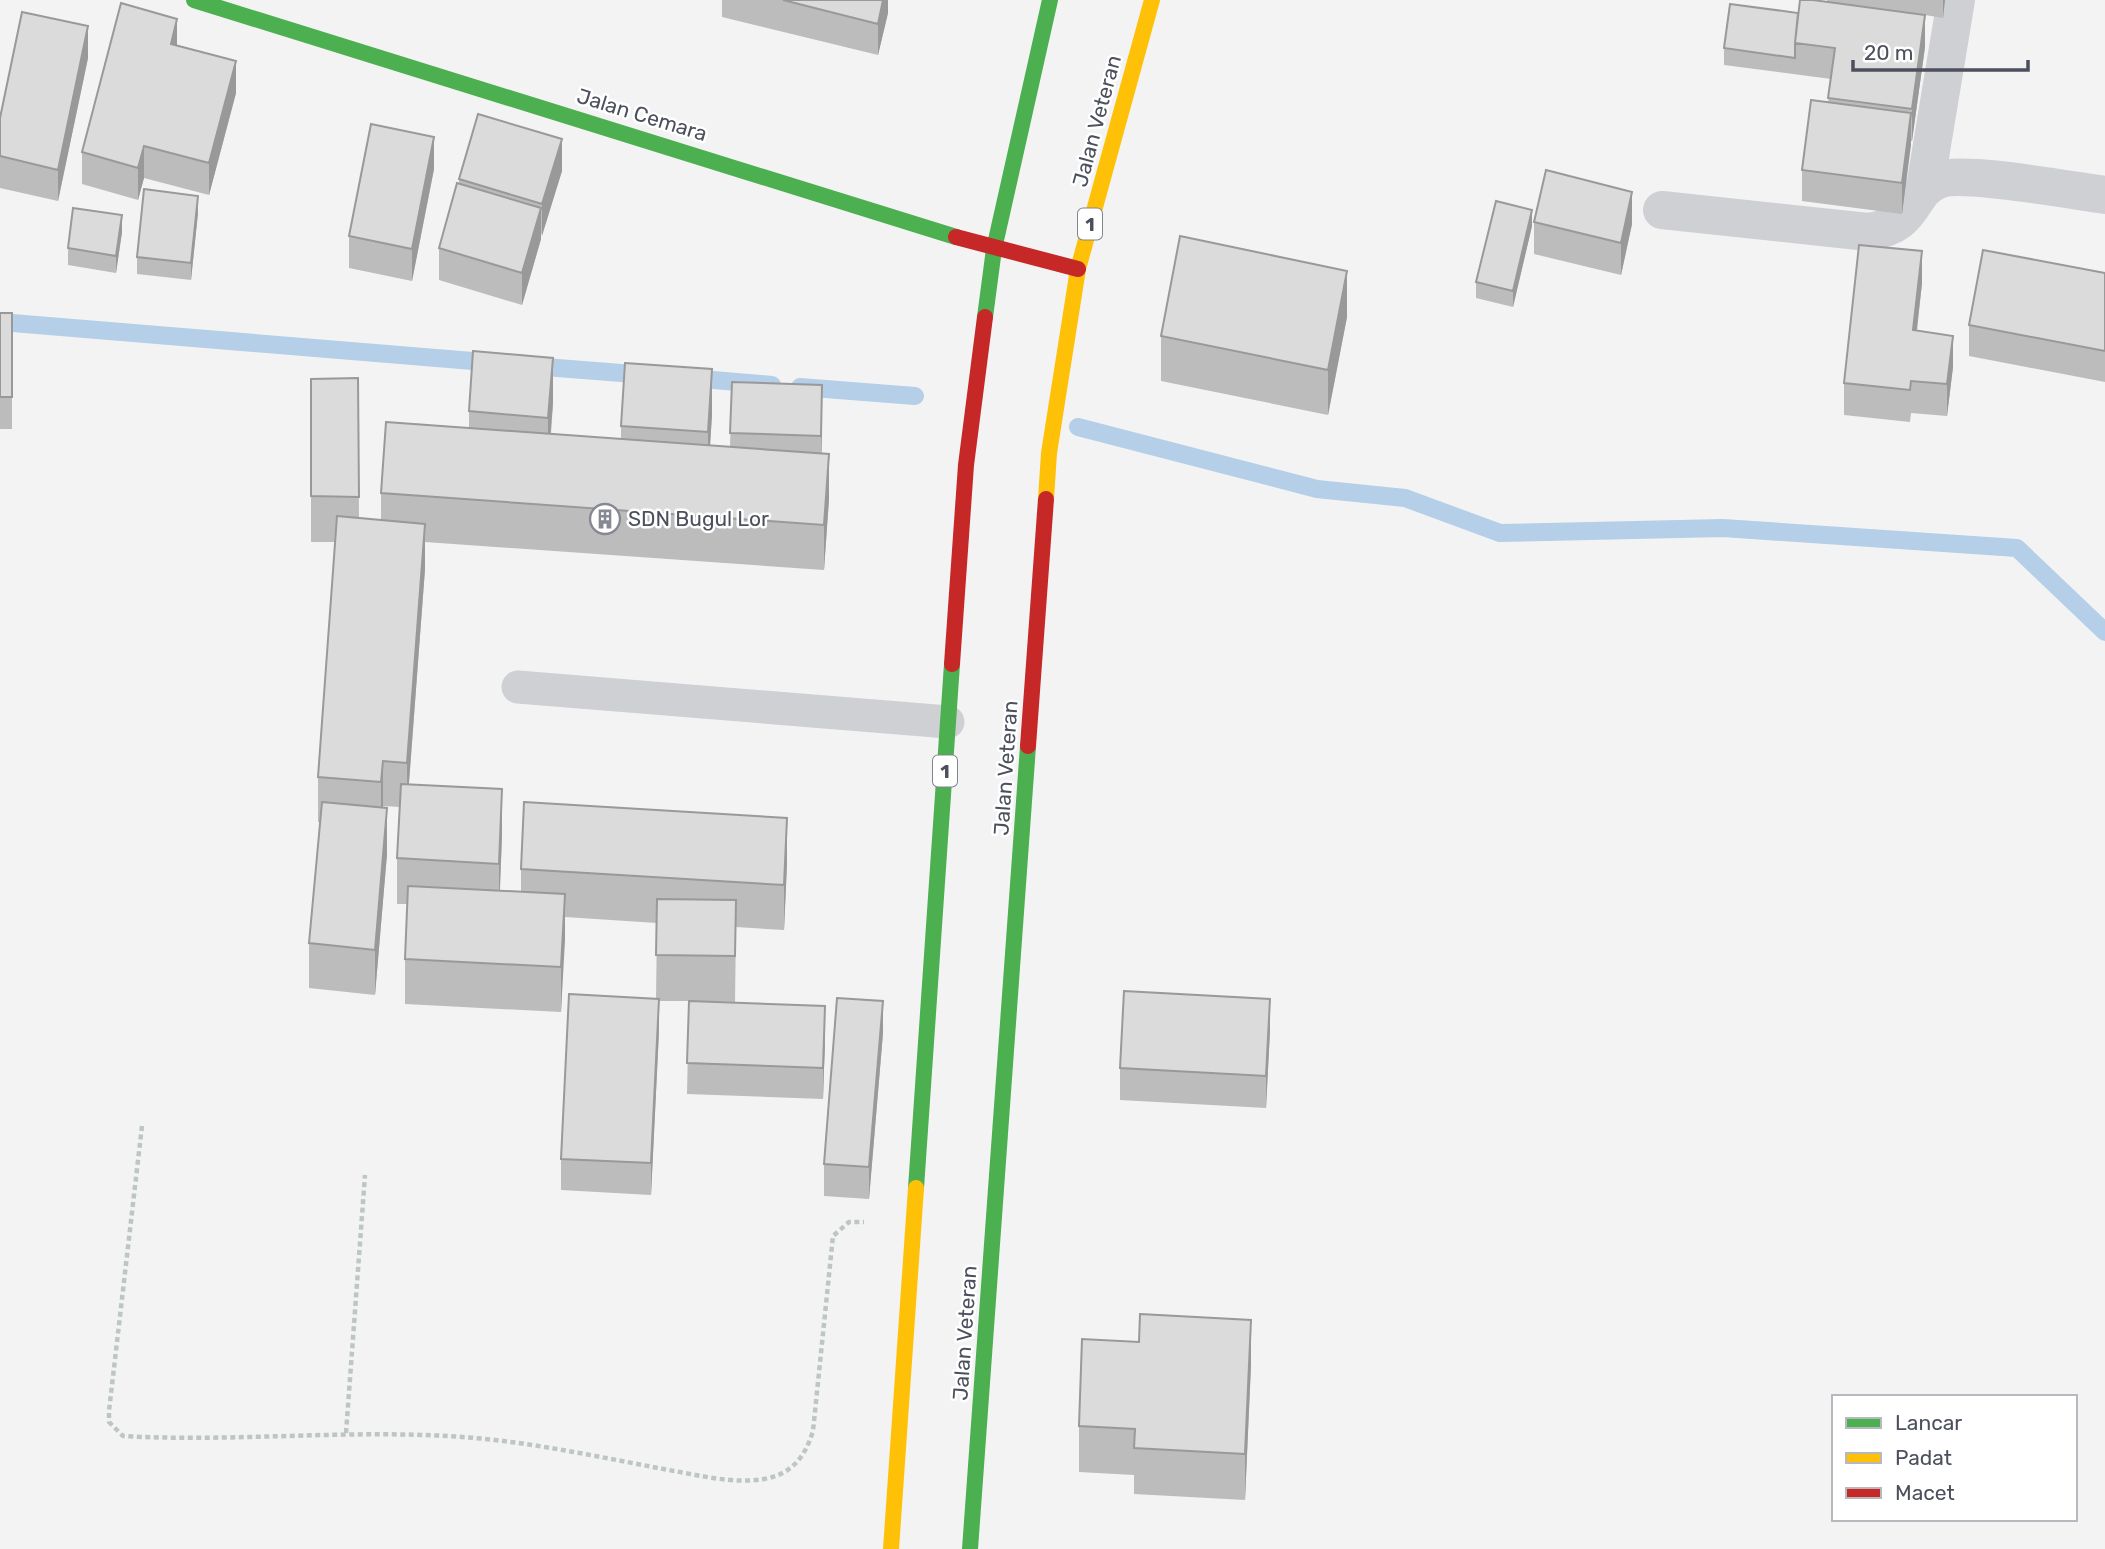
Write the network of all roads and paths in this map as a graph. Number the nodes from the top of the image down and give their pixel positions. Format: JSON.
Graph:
{"nodes":[{"id":1,"x":194,"y":0,"type":"edge"},
{"id":2,"x":1050,"y":0,"type":"edge"},
{"id":3,"x":1152,"y":0,"type":"edge"},
{"id":4,"x":1956,"y":0,"type":"edge"},
{"id":5,"x":248,"y":9,"type":"edge"},
{"id":6,"x":1925,"y":187,"type":"junction"},
{"id":7,"x":2105,"y":195,"type":"edge"},
{"id":8,"x":1662,"y":210,"type":"dead end"},
{"id":9,"x":994,"y":249,"type":"junction"},
{"id":10,"x":1078,"y":269,"type":"junction"},
{"id":11,"x":518,"y":687,"type":"dead end"},
{"id":12,"x":948,"y":722,"type":"junction"},
{"id":13,"x":142,"y":1126,"type":"dead end"},
{"id":14,"x":365,"y":1175,"type":"dead end"},
{"id":15,"x":914,"y":1222,"type":"junction"},
{"id":16,"x":346,"y":1433,"type":"junction"},
{"id":17,"x":891,"y":1549,"type":"edge"},
{"id":18,"x":971,"y":1549,"type":"edge"}],
"edges":[{"from":1,"to":5,"type":"main road","name":"Jalan Cemara"},
{"from":2,"to":9,"type":"main road","number":"1"},
{"from":3,"to":10,"type":"main road","name":"Jalan Veteran","number":"1"},
{"from":4,"to":6,"type":"street"},
{"from":5,"to":9,"type":"main road","name":"Jalan Cemara"},
{"from":6,"to":7,"type":"street"},
{"from":6,"to":8,"type":"street"},
{"from":9,"to":10,"type":"main road","name":"Jalan Cemara"},
{"from":9,"to":12,"type":"main road","number":"1"},
{"from":10,"to":18,"type":"main road","name":"Jalan Veteran","number":"1"},
{"from":11,"to":12,"type":"lane"},
{"from":12,"to":15,"type":"main road","number":"1"},
{"from":13,"to":16,"type":"path"},
{"from":14,"to":16,"type":"path"},
{"from":15,"to":16,"type":"path"},
{"from":15,"to":17,"type":"main road","number":"1"}]}
